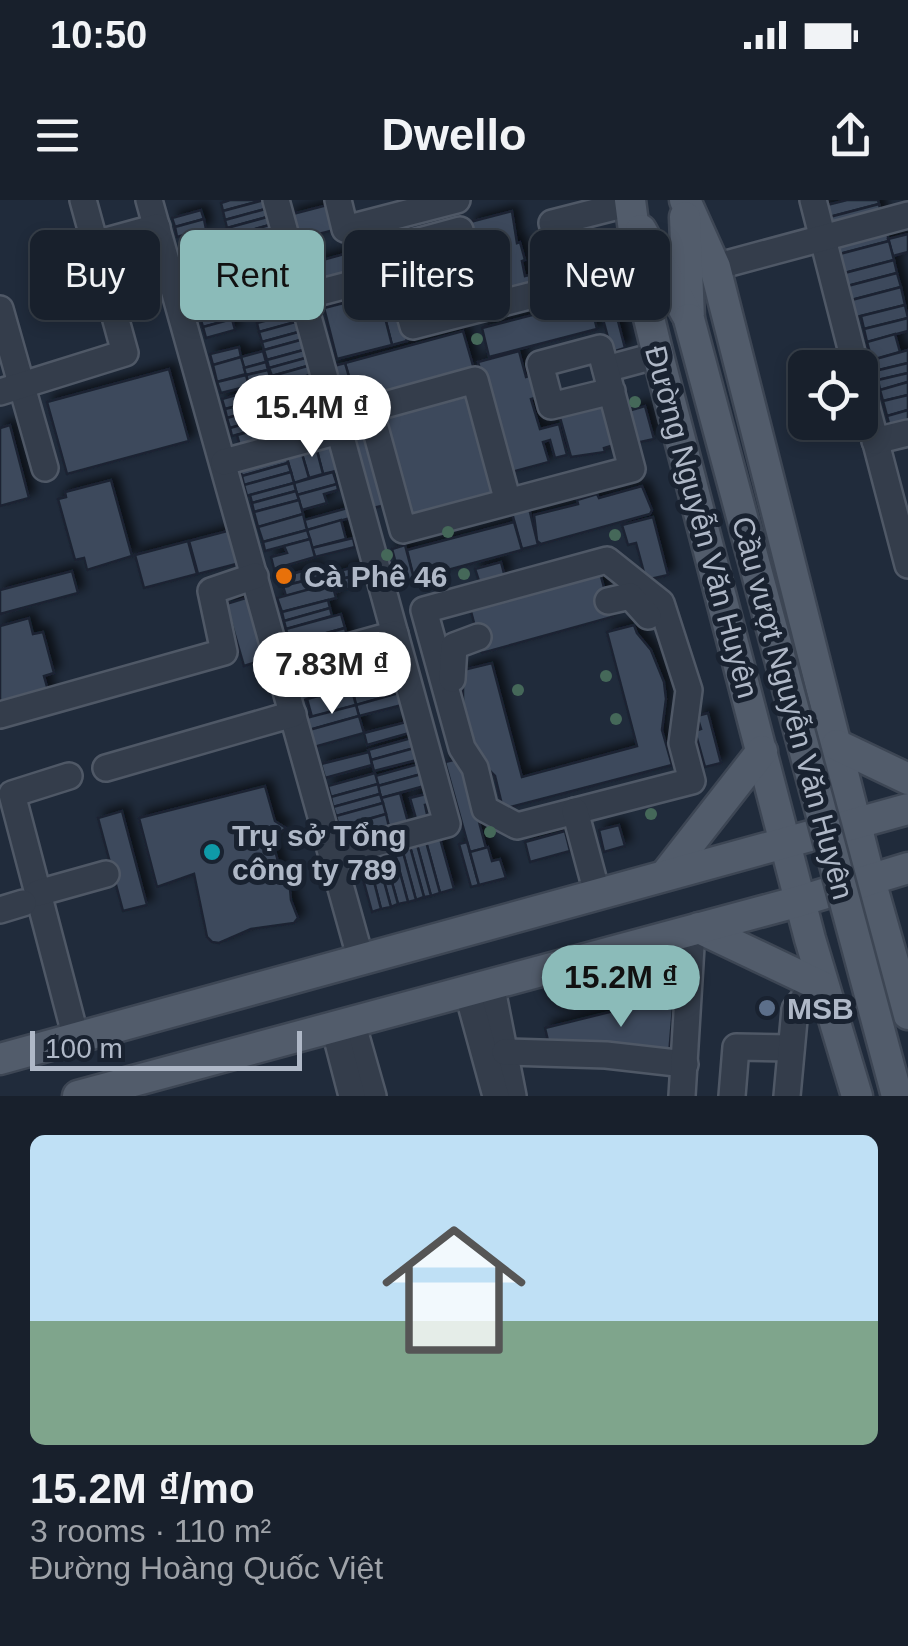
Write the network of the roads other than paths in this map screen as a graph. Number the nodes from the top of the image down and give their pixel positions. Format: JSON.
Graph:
{"nodes":[{"id":1,"x":83,"y":200,"type":"edge"},
{"id":2,"x":276,"y":200,"type":"edge"},
{"id":3,"x":338,"y":200,"type":"edge"},
{"id":4,"x":457,"y":200,"type":"edge"},
{"id":5,"x":684,"y":200,"type":"edge"},
{"id":6,"x":812,"y":200,"type":"edge"},
{"id":7,"x":632,"y":207,"type":"edge"},
{"id":8,"x":154,"y":208,"type":"edge"},
{"id":9,"x":908,"y":216,"type":"edge"},
{"id":10,"x":91,"y":230,"type":"edge"},
{"id":11,"x":118,"y":230,"type":"edge"},
{"id":12,"x":822,"y":238,"type":"junction"},
{"id":13,"x":715,"y":268,"type":"junction"},
{"id":14,"x":510,"y":301,"type":"edge"},
{"id":15,"x":0,"y":309,"type":"edge"},
{"id":16,"x":689,"y":319,"type":"junction"},
{"id":17,"x":116,"y":320,"type":"edge"},
{"id":18,"x":410,"y":320,"type":"edge"},
{"id":19,"x":435,"y":320,"type":"edge"},
{"id":20,"x":851,"y":350,"type":"edge"},
{"id":21,"x":658,"y":355,"type":"junction"},
{"id":22,"x":11,"y":388,"type":"edge"},
{"id":23,"x":339,"y":431,"type":"junction"},
{"id":24,"x":908,"y":433,"type":"edge"},
{"id":25,"x":876,"y":442,"type":"joint"},
{"id":26,"x":224,"y":462,"type":"junction"},
{"id":27,"x":46,"y":468,"type":"dead end"},
{"id":28,"x":508,"y":502,"type":"junction"},
{"id":29,"x":908,"y":565,"type":"edge"},
{"id":30,"x":255,"y":576,"type":"junction"},
{"id":31,"x":608,"y":601,"type":"dead end"},
{"id":32,"x":395,"y":634,"type":"junction"},
{"id":33,"x":478,"y":637,"type":"dead end"},
{"id":34,"x":678,"y":655,"type":"junction"},
{"id":35,"x":280,"y":666,"type":"junction"},
{"id":36,"x":821,"y":680,"type":"junction"},
{"id":37,"x":748,"y":696,"type":"junction"},
{"id":38,"x":452,"y":708,"type":"junction"},
{"id":39,"x":293,"y":714,"type":"junction"},
{"id":40,"x":0,"y":716,"type":"edge"},
{"id":41,"x":837,"y":745,"type":"junction"},
{"id":42,"x":762,"y":750,"type":"junction"},
{"id":43,"x":106,"y":768,"type":"dead end"},
{"id":44,"x":70,"y":776,"type":"dead end"},
{"id":45,"x":908,"y":779,"type":"edge"},
{"id":46,"x":908,"y":809,"type":"edge"},
{"id":47,"x":575,"y":811,"type":"junction"},
{"id":48,"x":856,"y":823,"type":"junction"},
{"id":49,"x":784,"y":842,"type":"junction"},
{"id":50,"x":332,"y":855,"type":"junction"},
{"id":51,"x":908,"y":868,"type":"edge"},
{"id":52,"x":106,"y":874,"type":"dead end"},
{"id":53,"x":666,"y":874,"type":"junction"},
{"id":54,"x":870,"y":880,"type":"junction"},
{"id":55,"x":597,"y":893,"type":"junction"},
{"id":56,"x":800,"y":901,"type":"junction"},
{"id":57,"x":20,"y":902,"type":"edge"},
{"id":58,"x":695,"y":929,"type":"junction"},
{"id":59,"x":361,"y":960,"type":"junction"},
{"id":60,"x":479,"y":987,"type":"junction"},
{"id":61,"x":823,"y":987,"type":"junction"},
{"id":62,"x":908,"y":1014,"type":"edge"},
{"id":63,"x":343,"y":1024,"type":"junction"},
{"id":64,"x":908,"y":1024,"type":"edge"},
{"id":65,"x":76,"y":1038,"type":"junction"},
{"id":66,"x":841,"y":1040,"type":"junction"},
{"id":67,"x":791,"y":1048,"type":"junction"},
{"id":68,"x":505,"y":1052,"type":"junction"},
{"id":69,"x":0,"y":1059,"type":"edge"},
{"id":70,"x":685,"y":1064,"type":"junction"},
{"id":71,"x":88,"y":1095,"type":"edge"},
{"id":72,"x":352,"y":1095,"type":"edge"},
{"id":73,"x":496,"y":1096,"type":"edge"},
{"id":74,"x":513,"y":1096,"type":"edge"},
{"id":75,"x":682,"y":1096,"type":"edge"},
{"id":76,"x":732,"y":1096,"type":"edge"},
{"id":77,"x":786,"y":1096,"type":"edge"},
{"id":78,"x":856,"y":1096,"type":"edge"},
{"id":79,"x":896,"y":1096,"type":"edge"}],
"edges":[{"from":1,"to":10,"type":"street"},
{"from":2,"to":23,"type":"street"},
{"from":3,"to":4,"type":"street"},
{"from":5,"to":13,"type":"main road"},
{"from":5,"to":16,"type":"main road","name":"Cầu vượt Nguyễn Văn Huyên"},
{"from":6,"to":12,"type":"street"},
{"from":7,"to":14,"type":"street"},
{"from":7,"to":16,"type":"main road","name":"Cầu vượt Nguyễn Văn Huyên"},
{"from":7,"to":21,"type":"main road","name":"Đường Nguyễn Văn Huyên"},
{"from":8,"to":11,"type":"street"},
{"from":8,"to":26,"type":"street"},
{"from":9,"to":12,"type":"street"},
{"from":12,"to":13,"type":"street"},
{"from":12,"to":20,"type":"street"},
{"from":13,"to":36,"type":"main road"},
{"from":15,"to":22,"type":"street"},
{"from":16,"to":79,"type":"main road","name":"Cầu vượt Nguyễn Văn Huyên","bridge":true},
{"from":17,"to":22,"type":"street"},
{"from":18,"to":19,"type":"street"},
{"from":21,"to":28,"type":"street"},
{"from":21,"to":37,"type":"main road","name":"Đường Nguyễn Văn Huyên"},
{"from":22,"to":27,"type":"street"},
{"from":23,"to":26,"type":"street"},
{"from":23,"to":32,"type":"street"},
{"from":24,"to":25,"type":"street"},
{"from":25,"to":29,"type":"street"},
{"from":26,"to":30,"type":"street"},
{"from":28,"to":28,"type":"street"},
{"from":30,"to":35,"type":"street"},
{"from":30,"to":40,"type":"street"},
{"from":31,"to":34,"type":"street"},
{"from":32,"to":35,"type":"street"},
{"from":32,"to":50,"type":"street"},
{"from":33,"to":38,"type":"street"},
{"from":34,"to":38,"type":"street"},
{"from":34,"to":47,"type":"street"},
{"from":35,"to":39,"type":"street"},
{"from":36,"to":37,"type":"main road"},
{"from":36,"to":41,"type":"main road"},
{"from":37,"to":42,"type":"main road","name":"Đường Nguyễn Văn Huyên"},
{"from":38,"to":47,"type":"street"},
{"from":39,"to":43,"type":"street"},
{"from":39,"to":50,"type":"street"},
{"from":41,"to":45,"type":"main road"},
{"from":41,"to":48,"type":"main road"},
{"from":42,"to":49,"type":"main road","name":"Đường Nguyễn Văn Huyên"},
{"from":42,"to":53,"type":"main road"},
{"from":44,"to":57,"type":"street"},
{"from":46,"to":48,"type":"main road"},
{"from":47,"to":55,"type":"street"},
{"from":48,"to":49,"type":"main road"},
{"from":48,"to":54,"type":"main road"},
{"from":49,"to":53,"type":"main road"},
{"from":49,"to":56,"type":"main road","name":"Đường Nguyễn Văn Huyên"},
{"from":50,"to":59,"type":"street"},
{"from":51,"to":54,"type":"main road"},
{"from":52,"to":57,"type":"street"},
{"from":53,"to":55,"type":"main road"},
{"from":54,"to":56,"type":"main road"},
{"from":54,"to":62,"type":"main road"},
{"from":55,"to":59,"type":"main road"},
{"from":56,"to":58,"type":"main road"},
{"from":56,"to":61,"type":"main road","name":"Đường Nguyễn Văn Huyên"},
{"from":57,"to":65,"type":"street"},
{"from":58,"to":60,"type":"main road"},
{"from":58,"to":61,"type":"main road"},
{"from":58,"to":70,"type":"street"},
{"from":59,"to":65,"type":"main road"},
{"from":60,"to":63,"type":"main road"},
{"from":60,"to":68,"type":"street"},
{"from":60,"to":73,"type":"street"},
{"from":61,"to":66,"type":"main road","name":"Đường Nguyễn Văn Huyên"},
{"from":61,"to":67,"type":"street"},
{"from":63,"to":71,"type":"main road"},
{"from":63,"to":72,"type":"street"},
{"from":64,"to":66,"type":"main road"},
{"from":65,"to":69,"type":"main road"},
{"from":66,"to":78,"type":"main road","name":"Đường Nguyễn Văn Huyên"},
{"from":67,"to":76,"type":"street"},
{"from":67,"to":77,"type":"street"},
{"from":68,"to":70,"type":"street"},
{"from":68,"to":74,"type":"street"},
{"from":70,"to":75,"type":"street"}]}
